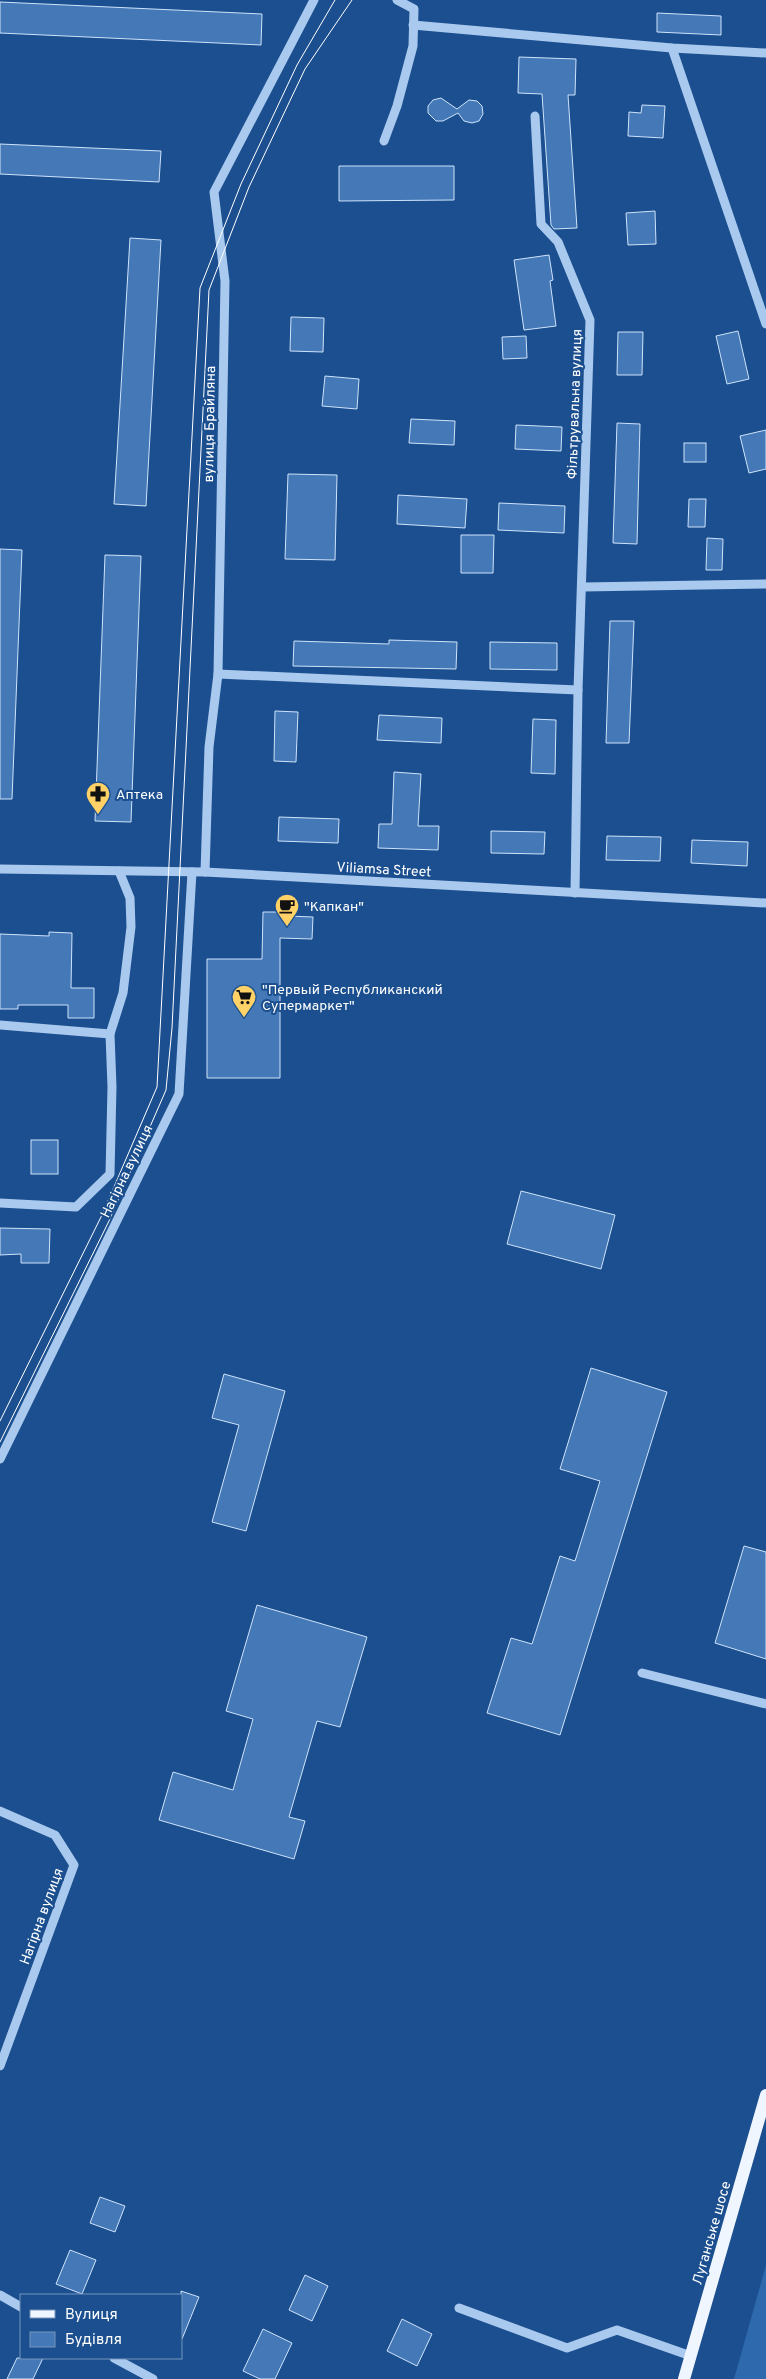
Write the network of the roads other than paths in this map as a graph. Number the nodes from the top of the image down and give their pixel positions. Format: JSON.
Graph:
{"nodes":[{"id":1,"x":314,"y":0,"type":"edge"},
{"id":2,"x":397,"y":0,"type":"edge"},
{"id":3,"x":413,"y":25,"type":"junction"},
{"id":4,"x":672,"y":48,"type":"junction"},
{"id":5,"x":766,"y":53,"type":"edge"},
{"id":6,"x":535,"y":116,"type":"dead end"},
{"id":7,"x":384,"y":141,"type":"dead end"},
{"id":8,"x":766,"y":324,"type":"edge"},
{"id":9,"x":766,"y":584,"type":"edge"},
{"id":10,"x":583,"y":587,"type":"junction"},
{"id":11,"x":218,"y":674,"type":"junction"},
{"id":12,"x":578,"y":690,"type":"junction"},
{"id":13,"x":0,"y":869,"type":"edge"},
{"id":14,"x":119,"y":871,"type":"junction"},
{"id":15,"x":192,"y":872,"type":"junction"},
{"id":16,"x":205,"y":872,"type":"junction"},
{"id":17,"x":575,"y":893,"type":"junction"},
{"id":18,"x":766,"y":903,"type":"edge"},
{"id":19,"x":0,"y":1026,"type":"edge"},
{"id":20,"x":110,"y":1034,"type":"junction"},
{"id":21,"x":0,"y":1203,"type":"edge"},
{"id":22,"x":0,"y":1460,"type":"edge"},
{"id":23,"x":642,"y":1672,"type":"dead end"},
{"id":24,"x":766,"y":1704,"type":"edge"},
{"id":25,"x":0,"y":1811,"type":"edge"},
{"id":26,"x":0,"y":2066,"type":"edge"},
{"id":27,"x":766,"y":2095,"type":"edge"},
{"id":28,"x":0,"y":2295,"type":"edge"},
{"id":29,"x":20,"y":2306,"type":"edge"},
{"id":30,"x":459,"y":2308,"type":"dead end"},
{"id":31,"x":691,"y":2356,"type":"junction"},
{"id":32,"x":116,"y":2359,"type":"edge"},
{"id":33,"x":153,"y":2379,"type":"edge"},
{"id":34,"x":684,"y":2379,"type":"edge"}],
"edges":[{"from":1,"to":11,"type":"street","name":"вулиця Брайляна"},
{"from":2,"to":3,"type":"street"},
{"from":3,"to":4,"type":"street"},
{"from":3,"to":7,"type":"street"},
{"from":4,"to":5,"type":"street"},
{"from":4,"to":8,"type":"street"},
{"from":6,"to":10,"type":"street","name":"Фільтрувальна вулиця"},
{"from":9,"to":10,"type":"street"},
{"from":10,"to":12,"type":"street","name":"Фільтрувальна вулиця"},
{"from":11,"to":12,"type":"street"},
{"from":11,"to":16,"type":"street","name":"вулиця Брайляна"},
{"from":12,"to":17,"type":"street","name":"Фільтрувальна вулиця"},
{"from":13,"to":14,"type":"street","name":"Viliamsa Street"},
{"from":14,"to":15,"type":"street","name":"Viliamsa Street"},
{"from":14,"to":20,"type":"street"},
{"from":15,"to":16,"type":"street","name":"Viliamsa Street"},
{"from":15,"to":22,"type":"street","name":"Нагірна вулиця"},
{"from":16,"to":17,"type":"street","name":"Viliamsa Street"},
{"from":17,"to":18,"type":"street","name":"Viliamsa Street"},
{"from":19,"to":20,"type":"street"},
{"from":20,"to":21,"type":"street"},
{"from":23,"to":24,"type":"street"},
{"from":25,"to":26,"type":"street","name":"Нагірна вулиця"},
{"from":27,"to":31,"type":"main road","name":"Луганське шосе"},
{"from":28,"to":29,"type":"street"},
{"from":30,"to":31,"type":"street"},
{"from":31,"to":34,"type":"main road","name":"Луганське шосе"},
{"from":32,"to":33,"type":"street"}]}
